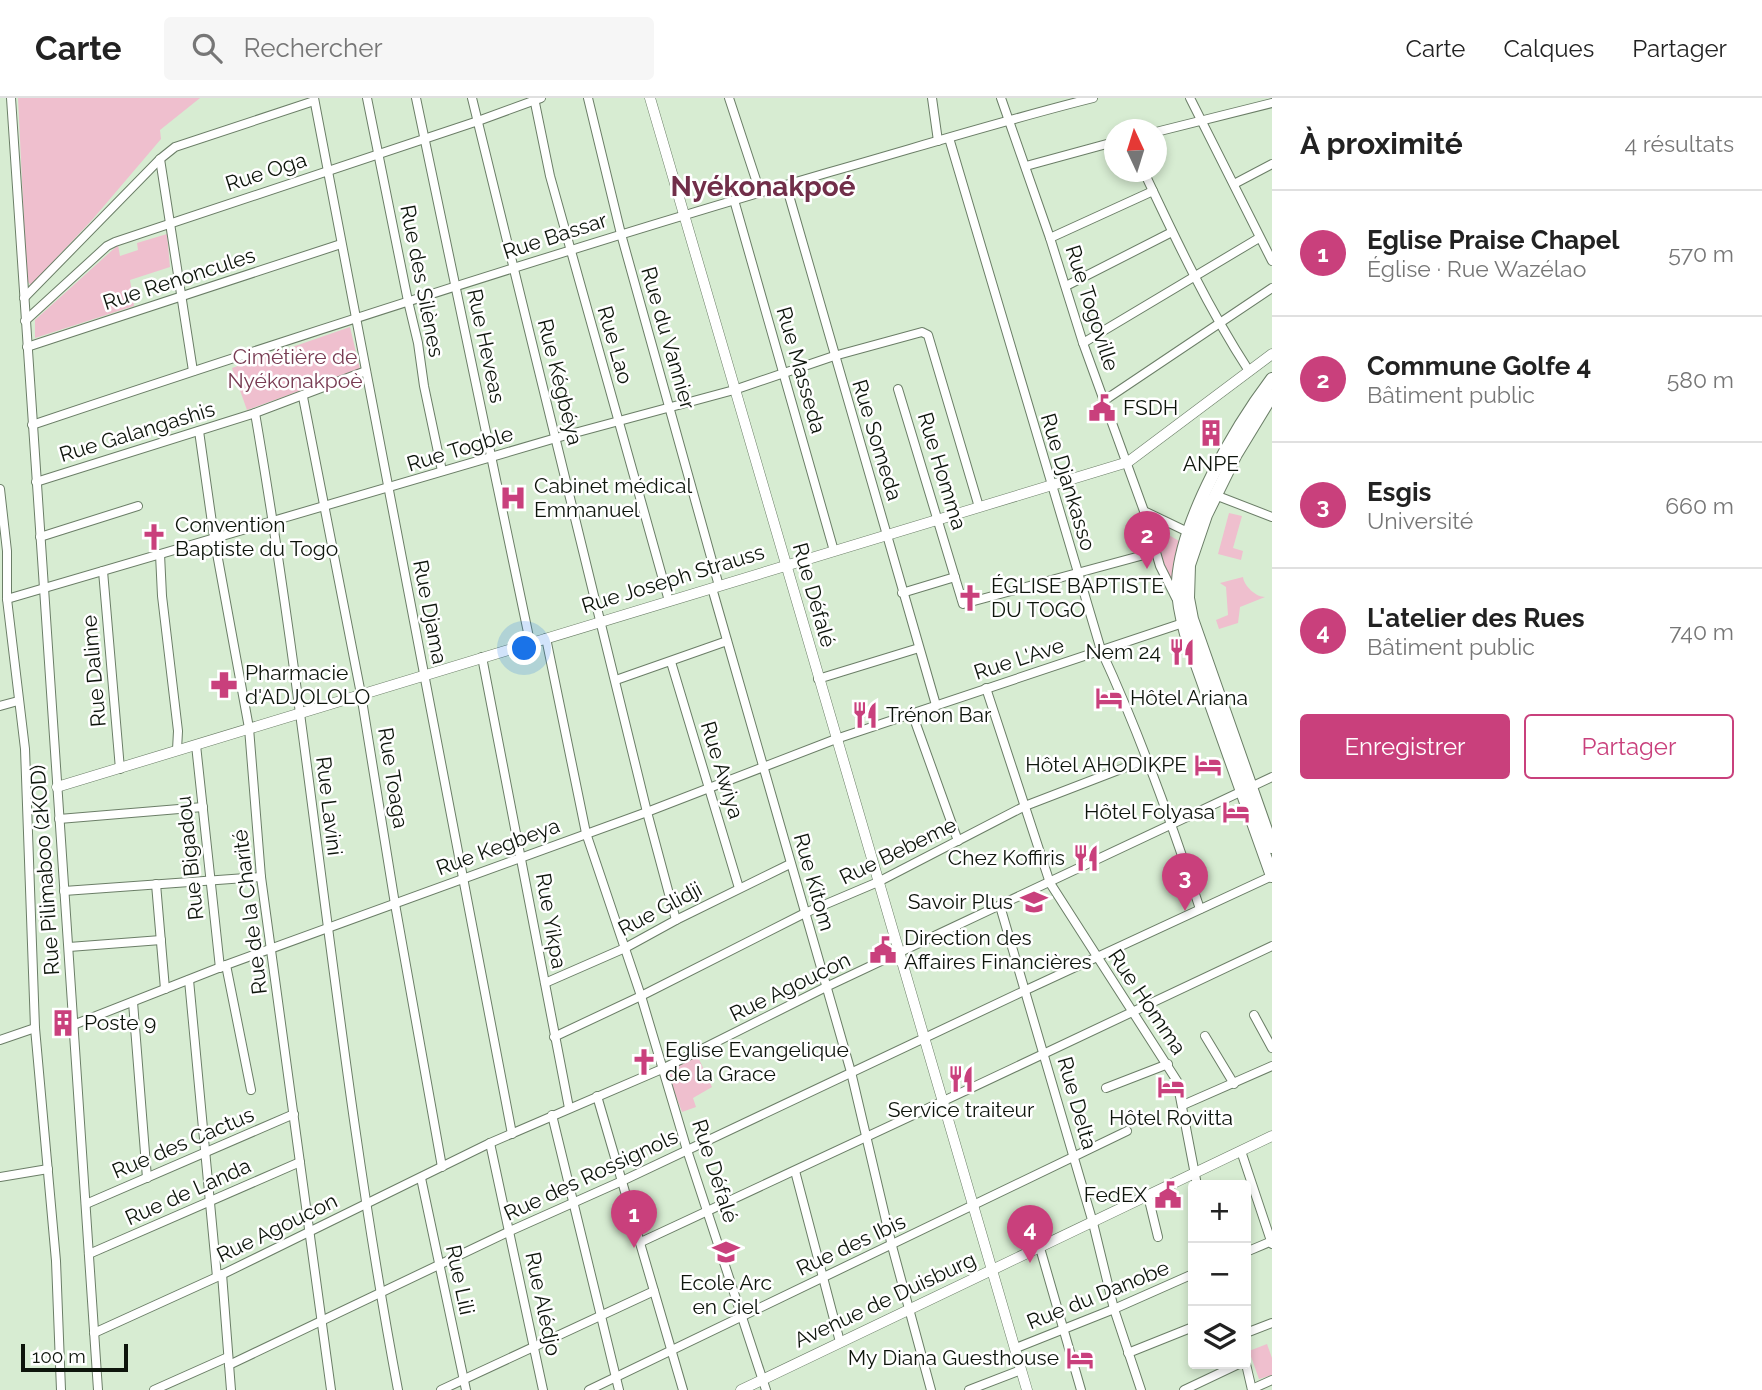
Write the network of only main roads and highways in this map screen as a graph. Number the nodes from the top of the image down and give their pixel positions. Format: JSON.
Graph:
{"nodes":[{"id":1,"x":1272,"y":379,"type":"edge"},
{"id":2,"x":1272,"y":396,"type":"edge"},
{"id":3,"x":1194,"y":535,"type":"junction"},
{"id":4,"x":1188,"y":621,"type":"junction"},
{"id":5,"x":1246,"y":790,"type":"junction"},
{"id":6,"x":1272,"y":847,"type":"edge"},
{"id":7,"x":1272,"y":876,"type":"edge"}],
"edges":[{"from":1,"to":3,"type":"highway"},
{"from":2,"to":3,"type":"highway"},
{"from":3,"to":4,"type":"highway"},
{"from":3,"to":4,"type":"highway"},
{"from":4,"to":5,"type":"highway"},
{"from":5,"to":6,"type":"highway"},
{"from":5,"to":7,"type":"highway"}]}
